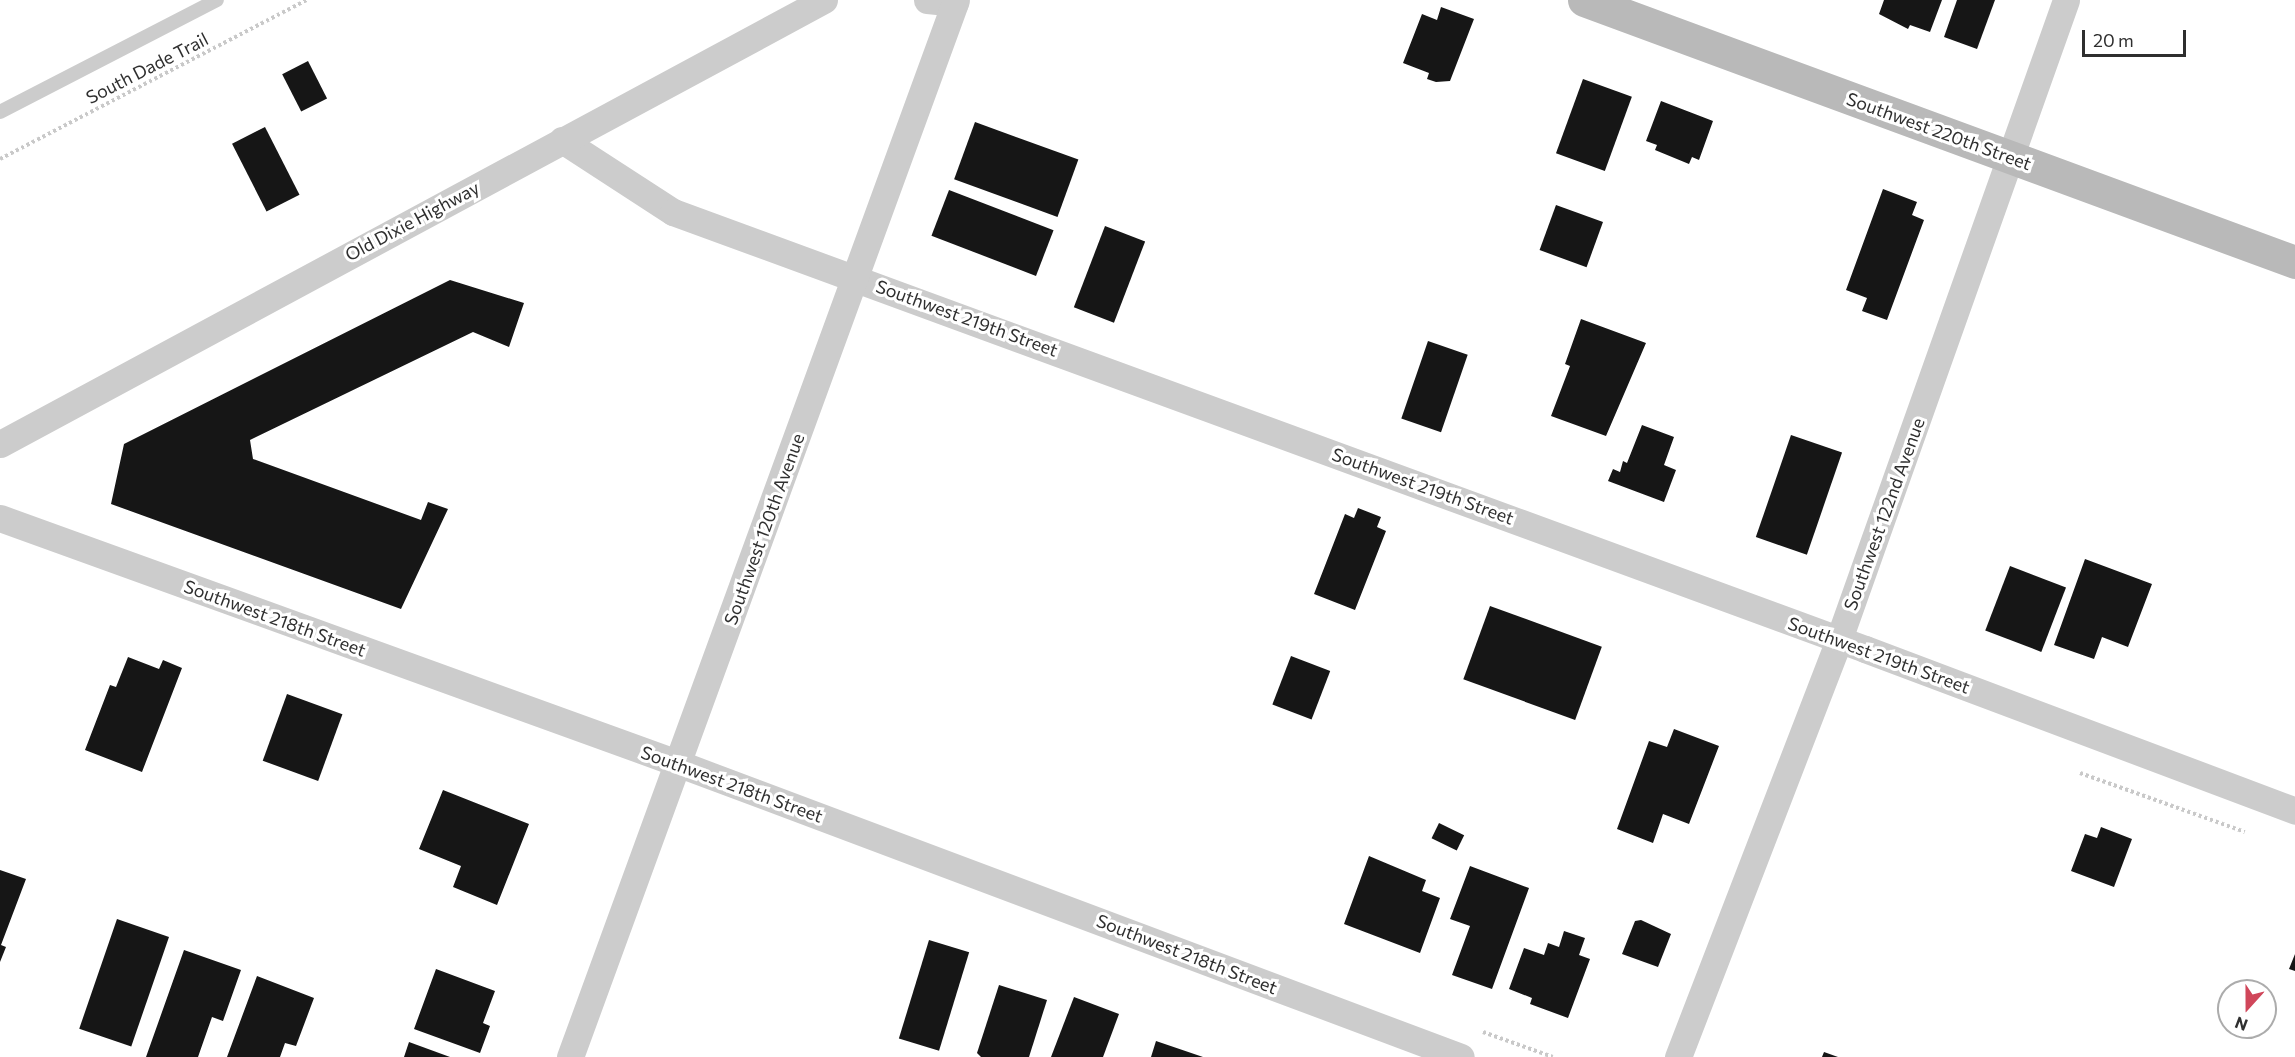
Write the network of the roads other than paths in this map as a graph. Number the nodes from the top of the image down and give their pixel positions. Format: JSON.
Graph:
{"nodes":[{"id":1,"x":217,"y":0,"type":"edge"},
{"id":2,"x":824,"y":0,"type":"edge"},
{"id":3,"x":927,"y":0,"type":"edge"},
{"id":4,"x":1584,"y":0,"type":"edge"},
{"id":5,"x":2066,"y":0,"type":"edge"},
{"id":6,"x":956,"y":2,"type":"edge"},
{"id":7,"x":0,"y":112,"type":"edge"},
{"id":8,"x":562,"y":140,"type":"junction"},
{"id":9,"x":2012,"y":157,"type":"junction"},
{"id":10,"x":2295,"y":262,"type":"edge"},
{"id":11,"x":857,"y":278,"type":"junction"},
{"id":12,"x":0,"y":444,"type":"edge"},
{"id":13,"x":0,"y":518,"type":"edge"},
{"id":14,"x":1839,"y":639,"type":"junction"},
{"id":15,"x":677,"y":763,"type":"junction"},
{"id":16,"x":2295,"y":811,"type":"edge"},
{"id":17,"x":570,"y":1057,"type":"edge"},
{"id":18,"x":1461,"y":1057,"type":"edge"},
{"id":19,"x":1678,"y":1057,"type":"edge"}],
"edges":[{"from":1,"to":7,"type":"lane"},
{"from":2,"to":8,"type":"street","name":"Old Dixie Highway"},
{"from":3,"to":6,"type":"street"},
{"from":4,"to":9,"type":"street","name":"Southwest 220th Street"},
{"from":5,"to":9,"type":"street","name":"Southwest 122nd Avenue"},
{"from":6,"to":11,"type":"street","name":"Southwest 120th Avenue"},
{"from":8,"to":11,"type":"street","name":"Southwest 219th Street"},
{"from":8,"to":12,"type":"street","name":"Old Dixie Highway"},
{"from":9,"to":10,"type":"street","name":"Southwest 220th Street"},
{"from":9,"to":14,"type":"street","name":"Southwest 122nd Avenue"},
{"from":11,"to":14,"type":"street","name":"Southwest 219th Street"},
{"from":11,"to":15,"type":"street","name":"Southwest 120th Avenue"},
{"from":13,"to":15,"type":"street","name":"Southwest 218th Street"},
{"from":14,"to":16,"type":"street","name":"Southwest 219th Street"},
{"from":14,"to":19,"type":"street","name":"Southwest 122nd Avenue"},
{"from":15,"to":17,"type":"street","name":"Southwest 120th Avenue"},
{"from":15,"to":18,"type":"street","name":"Southwest 218th Street"}]}
